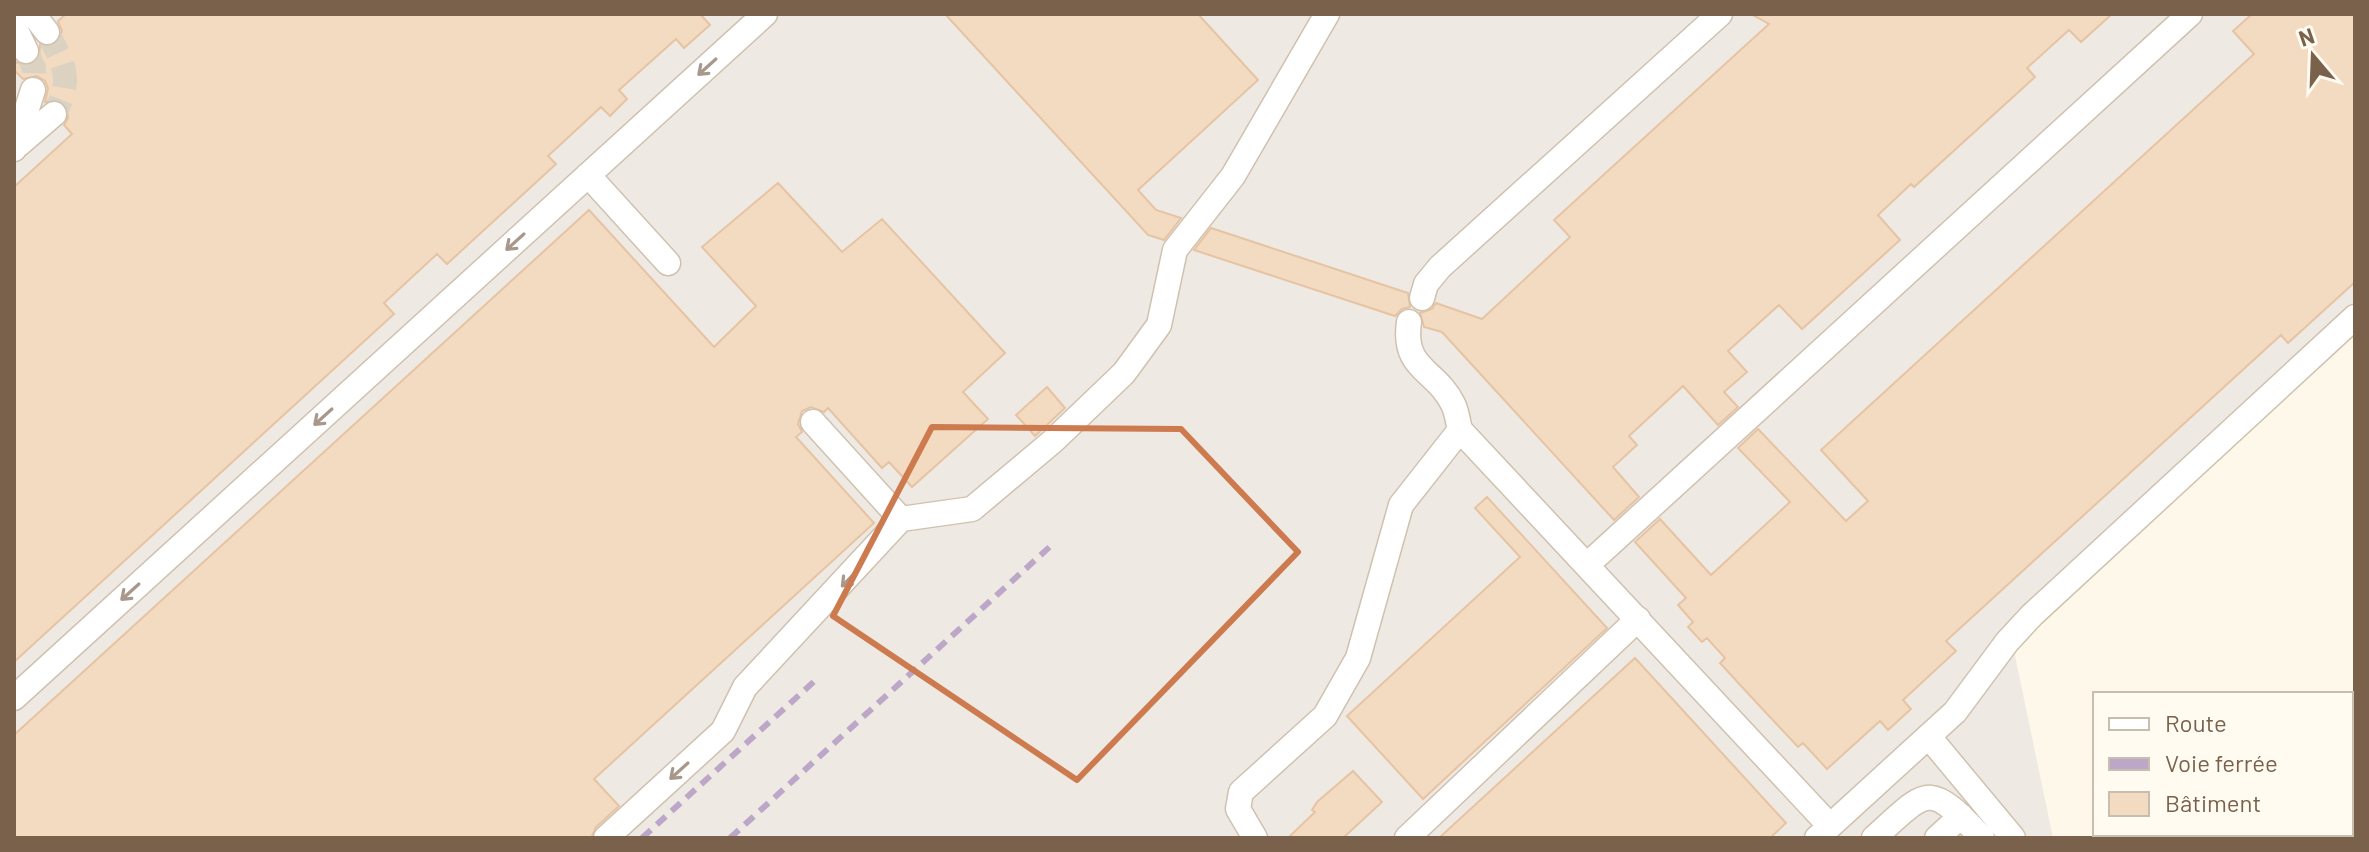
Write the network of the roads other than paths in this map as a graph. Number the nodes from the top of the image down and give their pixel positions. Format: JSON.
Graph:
{"nodes":[{"id":1,"x":765,"y":14,"type":"edge"},
{"id":2,"x":1327,"y":14,"type":"edge"},
{"id":3,"x":1720,"y":14,"type":"edge"},
{"id":4,"x":2190,"y":14,"type":"edge"},
{"id":5,"x":14,"y":26,"type":"edge"},
{"id":6,"x":26,"y":51,"type":"tunnel mouth"},
{"id":7,"x":33,"y":90,"type":"tunnel mouth"},
{"id":8,"x":54,"y":114,"type":"tunnel mouth"},
{"id":9,"x":15,"y":148,"type":"edge"},
{"id":10,"x":588,"y":175,"type":"junction"},
{"id":11,"x":668,"y":263,"type":"dead end"},
{"id":12,"x":1422,"y":298,"type":"dead end"},
{"id":13,"x":2355,"y":317,"type":"edge"},
{"id":14,"x":1409,"y":322,"type":"dead end"},
{"id":15,"x":813,"y":422,"type":"dead end"},
{"id":16,"x":1460,"y":430,"type":"junction"},
{"id":17,"x":901,"y":519,"type":"junction"},
{"id":18,"x":1587,"y":565,"type":"junction"},
{"id":19,"x":1638,"y":619,"type":"junction"},
{"id":20,"x":14,"y":698,"type":"edge"},
{"id":21,"x":1929,"y":737,"type":"junction"},
{"id":22,"x":1961,"y":816,"type":"junction"},
{"id":23,"x":1823,"y":832,"type":"edge"},
{"id":24,"x":1246,"y":836,"type":"edge"},
{"id":25,"x":606,"y":838,"type":"edge"},
{"id":26,"x":1407,"y":838,"type":"edge"},
{"id":27,"x":1874,"y":838,"type":"edge"},
{"id":28,"x":1937,"y":838,"type":"edge"},
{"id":29,"x":1982,"y":838,"type":"edge"},
{"id":30,"x":2013,"y":838,"type":"edge"}],
"edges":[{"from":1,"to":10,"type":"lane","one_way":true},
{"from":2,"to":17,"type":"lane"},
{"from":3,"to":12,"type":"lane"},
{"from":4,"to":18,"type":"lane"},
{"from":5,"to":6,"type":"lane"},
{"from":7,"to":9,"type":"lane"},
{"from":8,"to":9,"type":"lane"},
{"from":10,"to":11,"type":"lane"},
{"from":10,"to":20,"type":"lane","one_way":true},
{"from":13,"to":21,"type":"lane"},
{"from":14,"to":16,"type":"lane"},
{"from":15,"to":17,"type":"lane"},
{"from":16,"to":18,"type":"lane"},
{"from":16,"to":24,"type":"lane"},
{"from":17,"to":25,"type":"lane","one_way":true},
{"from":18,"to":19,"type":"lane"},
{"from":19,"to":23,"type":"lane"},
{"from":19,"to":26,"type":"lane"},
{"from":21,"to":23,"type":"lane"},
{"from":21,"to":30,"type":"lane"},
{"from":22,"to":27,"type":"lane"},
{"from":22,"to":28,"type":"lane"},
{"from":22,"to":29,"type":"lane"}]}
